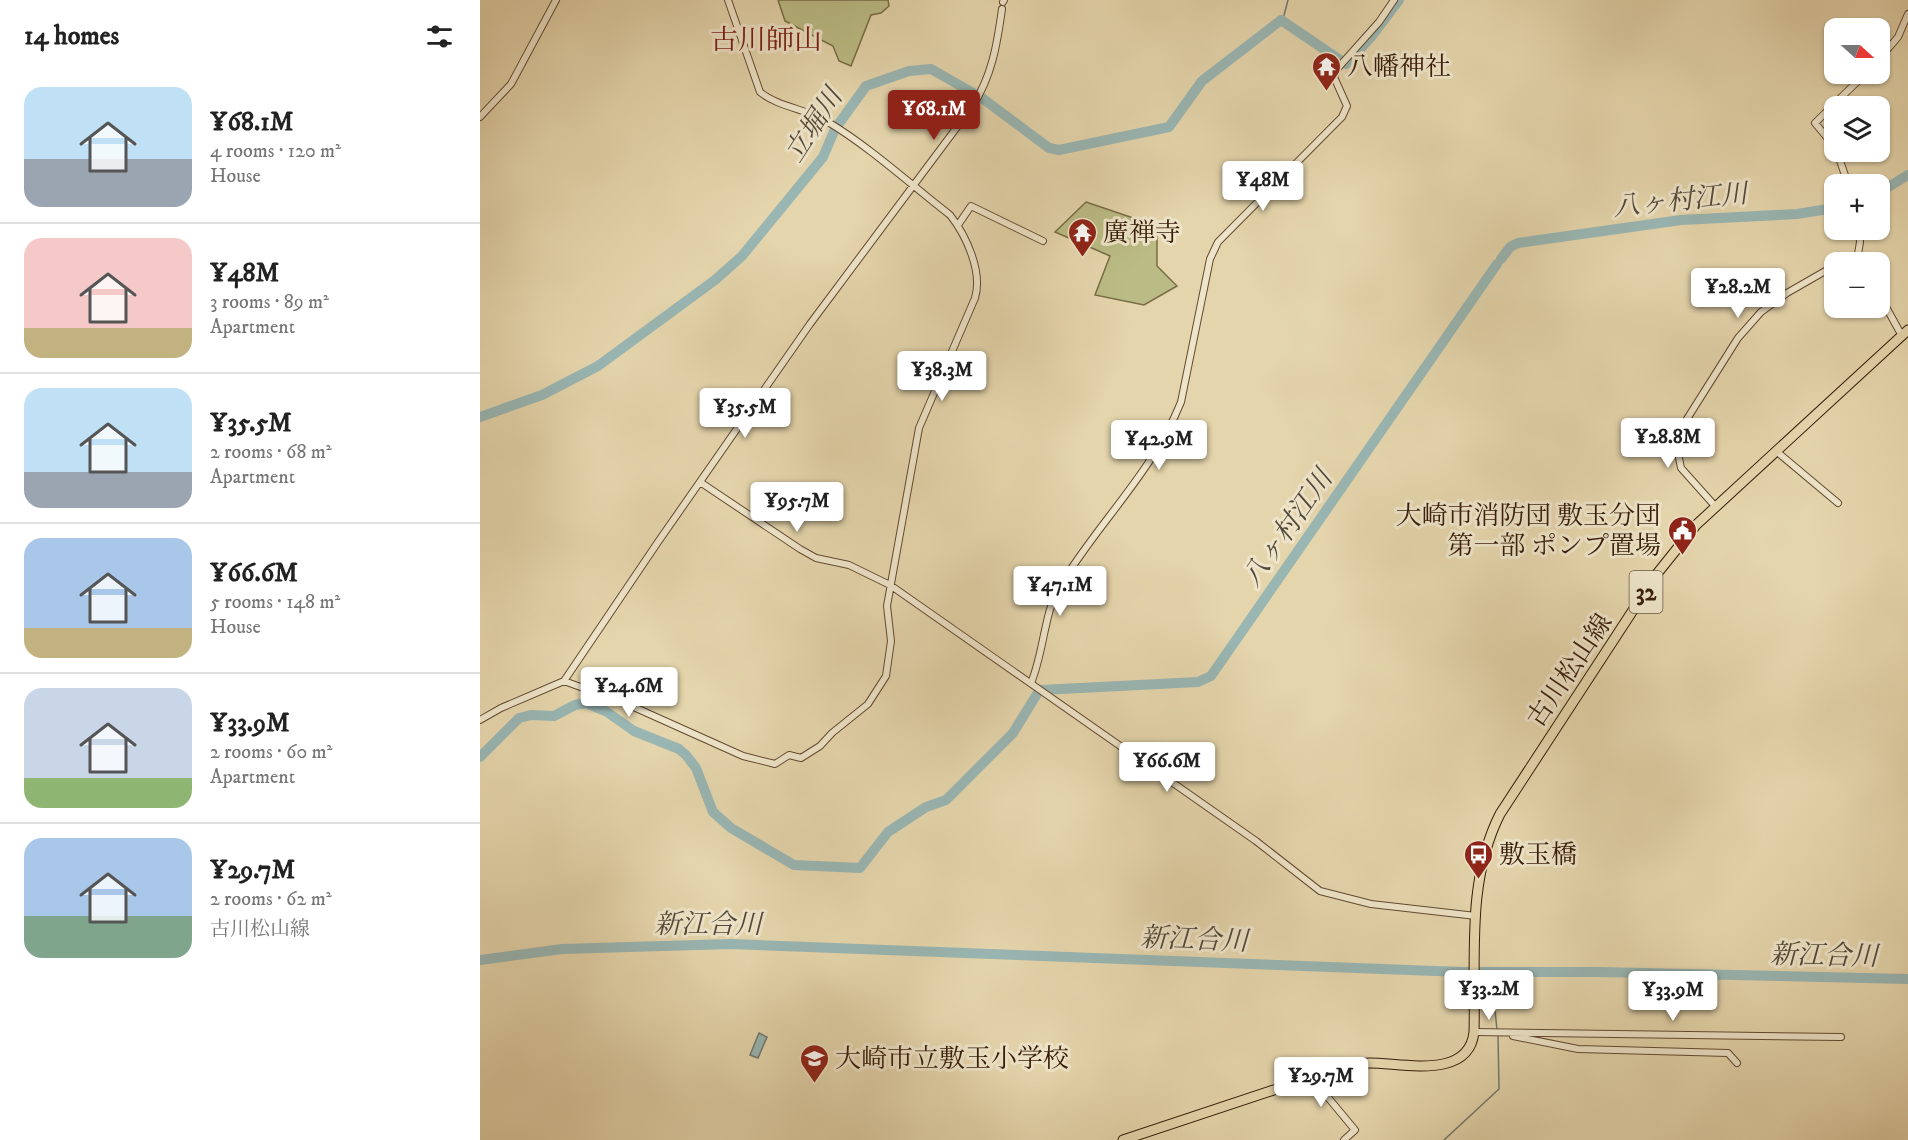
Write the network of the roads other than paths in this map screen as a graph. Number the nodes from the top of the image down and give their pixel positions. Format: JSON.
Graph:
{"nodes":[{"id":1,"x":556,"y":0,"type":"edge"},
{"id":2,"x":728,"y":0,"type":"edge"},
{"id":3,"x":1394,"y":0,"type":"edge"},
{"id":4,"x":1003,"y":4,"type":"edge"},
{"id":5,"x":1908,"y":14,"type":"edge"},
{"id":6,"x":1890,"y":46,"type":"edge"},
{"id":7,"x":1855,"y":84,"type":"edge"},
{"id":8,"x":1843,"y":96,"type":"edge"},
{"id":9,"x":1824,"y":114,"type":"edge"},
{"id":10,"x":480,"y":117,"type":"edge"},
{"id":11,"x":1824,"y":134,"type":"edge"},
{"id":12,"x":914,"y":188,"type":"junction"},
{"id":13,"x":958,"y":225,"type":"junction"},
{"id":14,"x":1043,"y":242,"type":"dead end"},
{"id":15,"x":1824,"y":272,"type":"edge"},
{"id":16,"x":1890,"y":311,"type":"edge"},
{"id":17,"x":1905,"y":333,"type":"edge"},
{"id":18,"x":1776,"y":451,"type":"junction"},
{"id":19,"x":700,"y":482,"type":"junction"},
{"id":20,"x":1838,"y":503,"type":"dead end"},
{"id":21,"x":1715,"y":506,"type":"junction"},
{"id":22,"x":890,"y":585,"type":"junction"},
{"id":23,"x":564,"y":681,"type":"junction"},
{"id":24,"x":1031,"y":683,"type":"junction"},
{"id":25,"x":480,"y":720,"type":"edge"},
{"id":26,"x":1476,"y":916,"type":"junction"},
{"id":27,"x":1474,"y":1029,"type":"junction"},
{"id":28,"x":1504,"y":1034,"type":"junction"},
{"id":29,"x":1841,"y":1037,"type":"dead end"},
{"id":30,"x":1737,"y":1063,"type":"dead end"},
{"id":31,"x":1311,"y":1077,"type":"junction"},
{"id":32,"x":1123,"y":1140,"type":"edge"},
{"id":33,"x":1344,"y":1140,"type":"edge"}],
"edges":[{"from":1,"to":10,"type":"street"},
{"from":2,"to":12,"type":"street"},
{"from":3,"to":24,"type":"street"},
{"from":4,"to":12,"type":"street"},
{"from":5,"to":6,"type":"street"},
{"from":7,"to":8,"type":"street"},
{"from":9,"to":11,"type":"street"},
{"from":12,"to":13,"type":"street"},
{"from":12,"to":19,"type":"street"},
{"from":13,"to":14,"type":"street"},
{"from":13,"to":22,"type":"street"},
{"from":15,"to":21,"type":"street"},
{"from":16,"to":17,"type":"street"},
{"from":17,"to":18,"type":"main road","name":"古川松山線","number":"32"},
{"from":18,"to":20,"type":"street"},
{"from":18,"to":21,"type":"main road","name":"古川松山線","number":"32"},
{"from":19,"to":22,"type":"street"},
{"from":19,"to":23,"type":"street"},
{"from":21,"to":26,"type":"main road","name":"古川松山線","number":"32"},
{"from":22,"to":23,"type":"street"},
{"from":22,"to":24,"type":"street"},
{"from":23,"to":25,"type":"street"},
{"from":24,"to":26,"type":"street"},
{"from":26,"to":27,"type":"main road","number":"32"},
{"from":27,"to":28,"type":"street"},
{"from":27,"to":31,"type":"main road","number":"32"},
{"from":28,"to":29,"type":"street"},
{"from":28,"to":30,"type":"street"},
{"from":31,"to":32,"type":"main road","number":"32"},
{"from":31,"to":33,"type":"street"}]}
